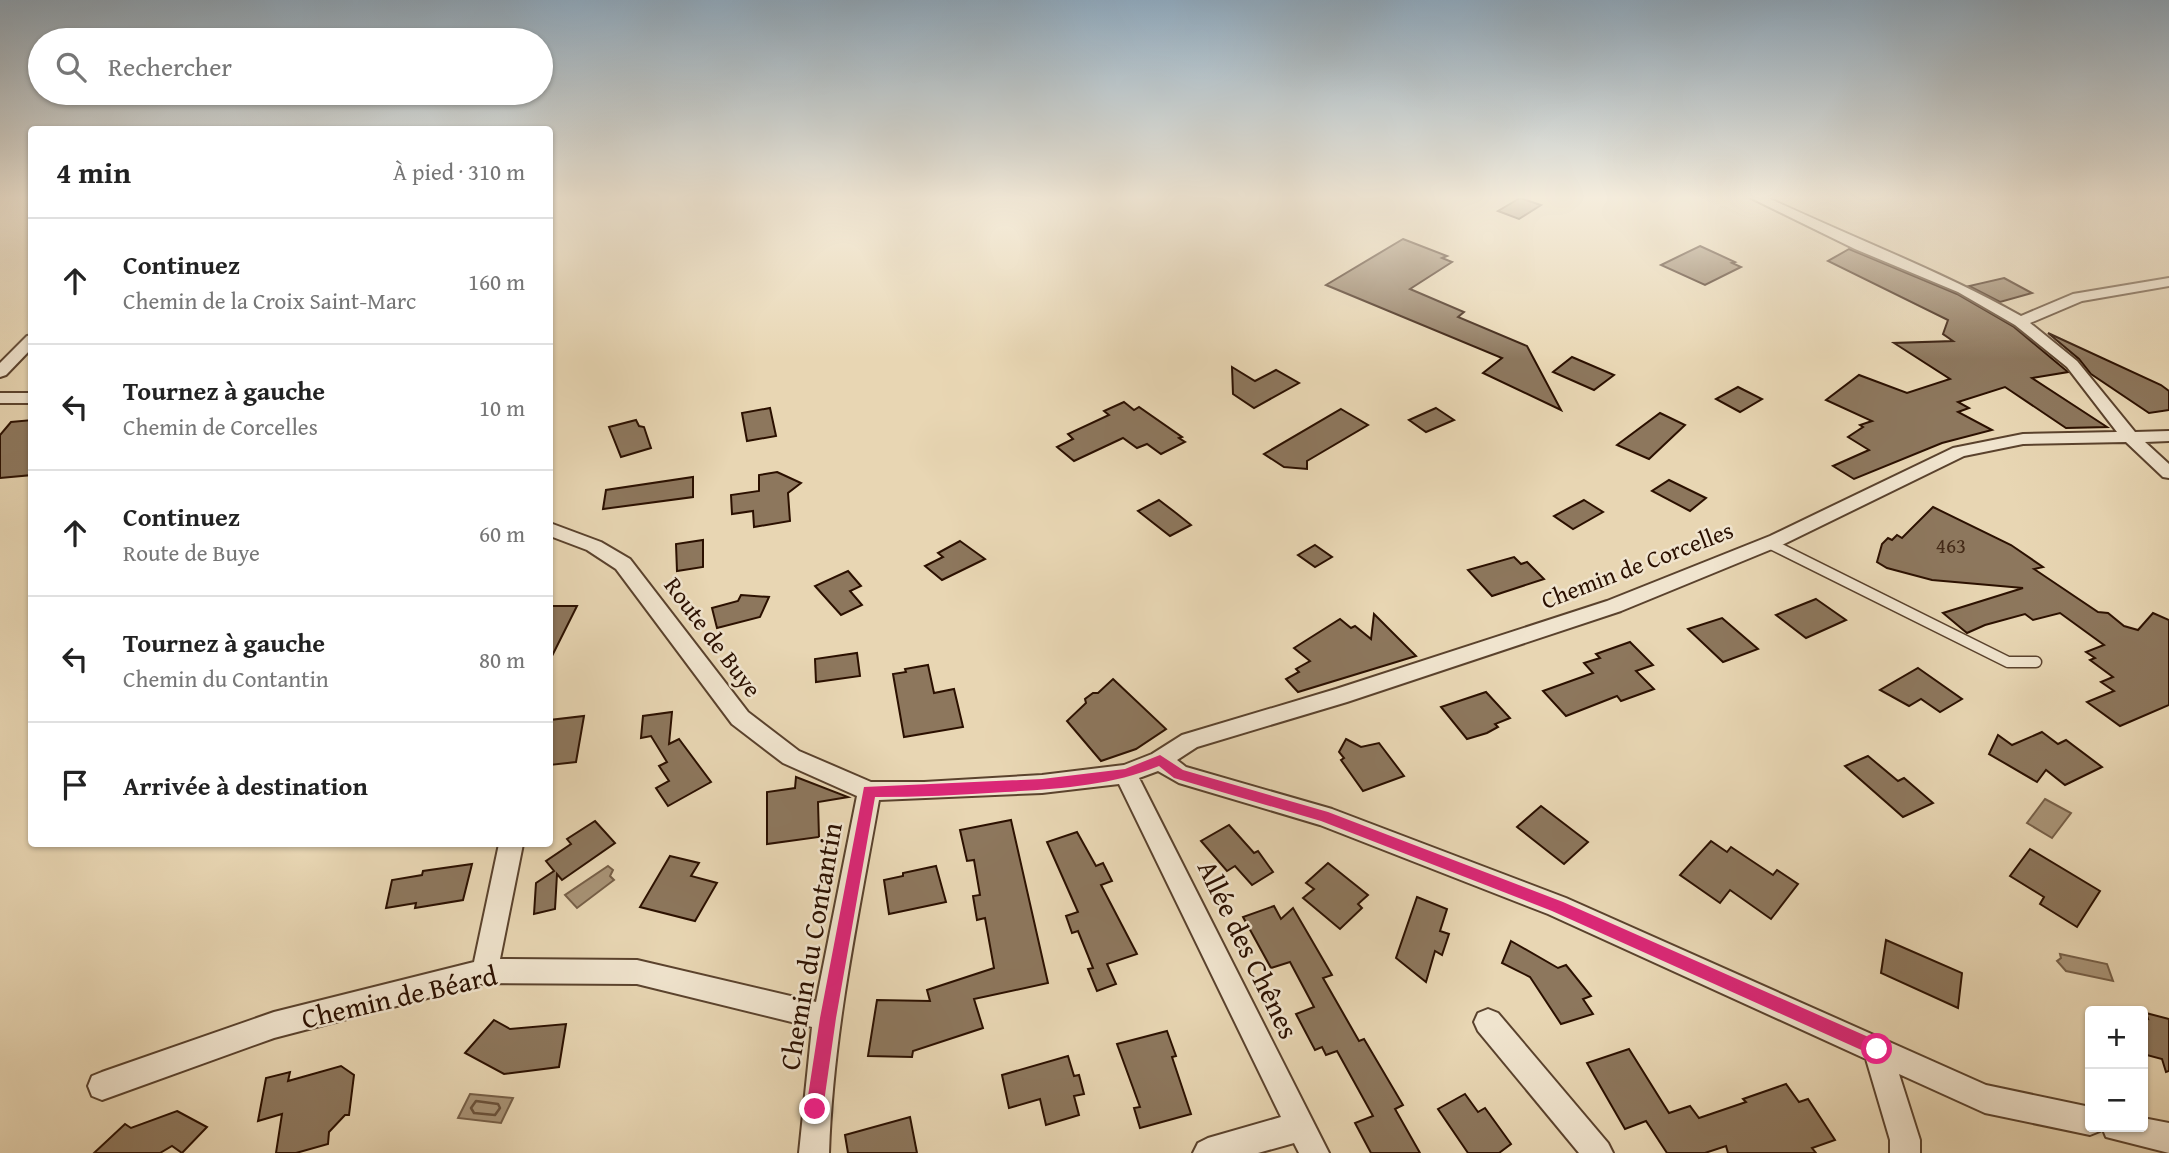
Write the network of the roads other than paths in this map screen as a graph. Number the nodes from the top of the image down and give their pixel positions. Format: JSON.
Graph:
{"nodes":[{"id":1,"x":1872,"y":251,"type":"edge"},
{"id":2,"x":2169,"y":282,"type":"edge"},
{"id":3,"x":2021,"y":322,"type":"junction"},
{"id":4,"x":28,"y":343,"type":"edge"},
{"id":5,"x":0,"y":372,"type":"edge"},
{"id":6,"x":0,"y":398,"type":"edge"},
{"id":7,"x":28,"y":398,"type":"edge"},
{"id":8,"x":2169,"y":436,"type":"edge"},
{"id":9,"x":2130,"y":437,"type":"junction"},
{"id":10,"x":2169,"y":473,"type":"edge"},
{"id":11,"x":553,"y":530,"type":"edge"},
{"id":12,"x":1769,"y":543,"type":"junction"},
{"id":13,"x":2036,"y":662,"type":"dead end"},
{"id":14,"x":1160,"y":760,"type":"junction"},
{"id":15,"x":1126,"y":774,"type":"junction"},
{"id":16,"x":869,"y":791,"type":"junction"},
{"id":17,"x":510,"y":847,"type":"edge"},
{"id":18,"x":485,"y":971,"type":"junction"},
{"id":19,"x":828,"y":1018,"type":"junction"},
{"id":20,"x":1488,"y":1022,"type":"dead end"},
{"id":21,"x":1877,"y":1049,"type":"junction"},
{"id":22,"x":102,"y":1086,"type":"dead end"},
{"id":23,"x":2085,"y":1120,"type":"edge"},
{"id":24,"x":1301,"y":1126,"type":"junction"},
{"id":25,"x":2140,"y":1132,"type":"edge"},
{"id":26,"x":2169,"y":1138,"type":"edge"},
{"id":27,"x":814,"y":1153,"type":"edge"},
{"id":28,"x":1208,"y":1153,"type":"edge"},
{"id":29,"x":1314,"y":1153,"type":"edge"},
{"id":30,"x":1598,"y":1153,"type":"edge"},
{"id":31,"x":1905,"y":1153,"type":"edge"}],
"edges":[{"from":1,"to":3,"type":"street"},
{"from":2,"to":3,"type":"street"},
{"from":3,"to":9,"type":"street"},
{"from":4,"to":5,"type":"street"},
{"from":6,"to":7,"type":"street"},
{"from":8,"to":9,"type":"street","name":"Chemin de Corcelles"},
{"from":9,"to":10,"type":"street"},
{"from":9,"to":12,"type":"street","name":"Chemin de Corcelles"},
{"from":11,"to":16,"type":"street","name":"Route de Buye"},
{"from":12,"to":13,"type":"lane"},
{"from":12,"to":14,"type":"street","name":"Chemin de Corcelles"},
{"from":14,"to":15,"type":"street","name":"Chemin de Corcelles"},
{"from":14,"to":21,"type":"street"},
{"from":15,"to":16,"type":"street","name":"Route de Buye"},
{"from":15,"to":24,"type":"street","name":"Allée des Chênes"},
{"from":16,"to":19,"type":"street","name":"Chemin du Contantin"},
{"from":17,"to":18,"type":"street"},
{"from":18,"to":19,"type":"street","name":"Chemin de Béard"},
{"from":18,"to":22,"type":"street","name":"Chemin de Béard"},
{"from":19,"to":27,"type":"street","name":"Chemin du Contantin"},
{"from":20,"to":30,"type":"street"},
{"from":21,"to":23,"type":"street"},
{"from":21,"to":31,"type":"street"},
{"from":24,"to":28,"type":"street"},
{"from":24,"to":29,"type":"street","name":"Allée des Chênes"},
{"from":25,"to":26,"type":"street"}]}
